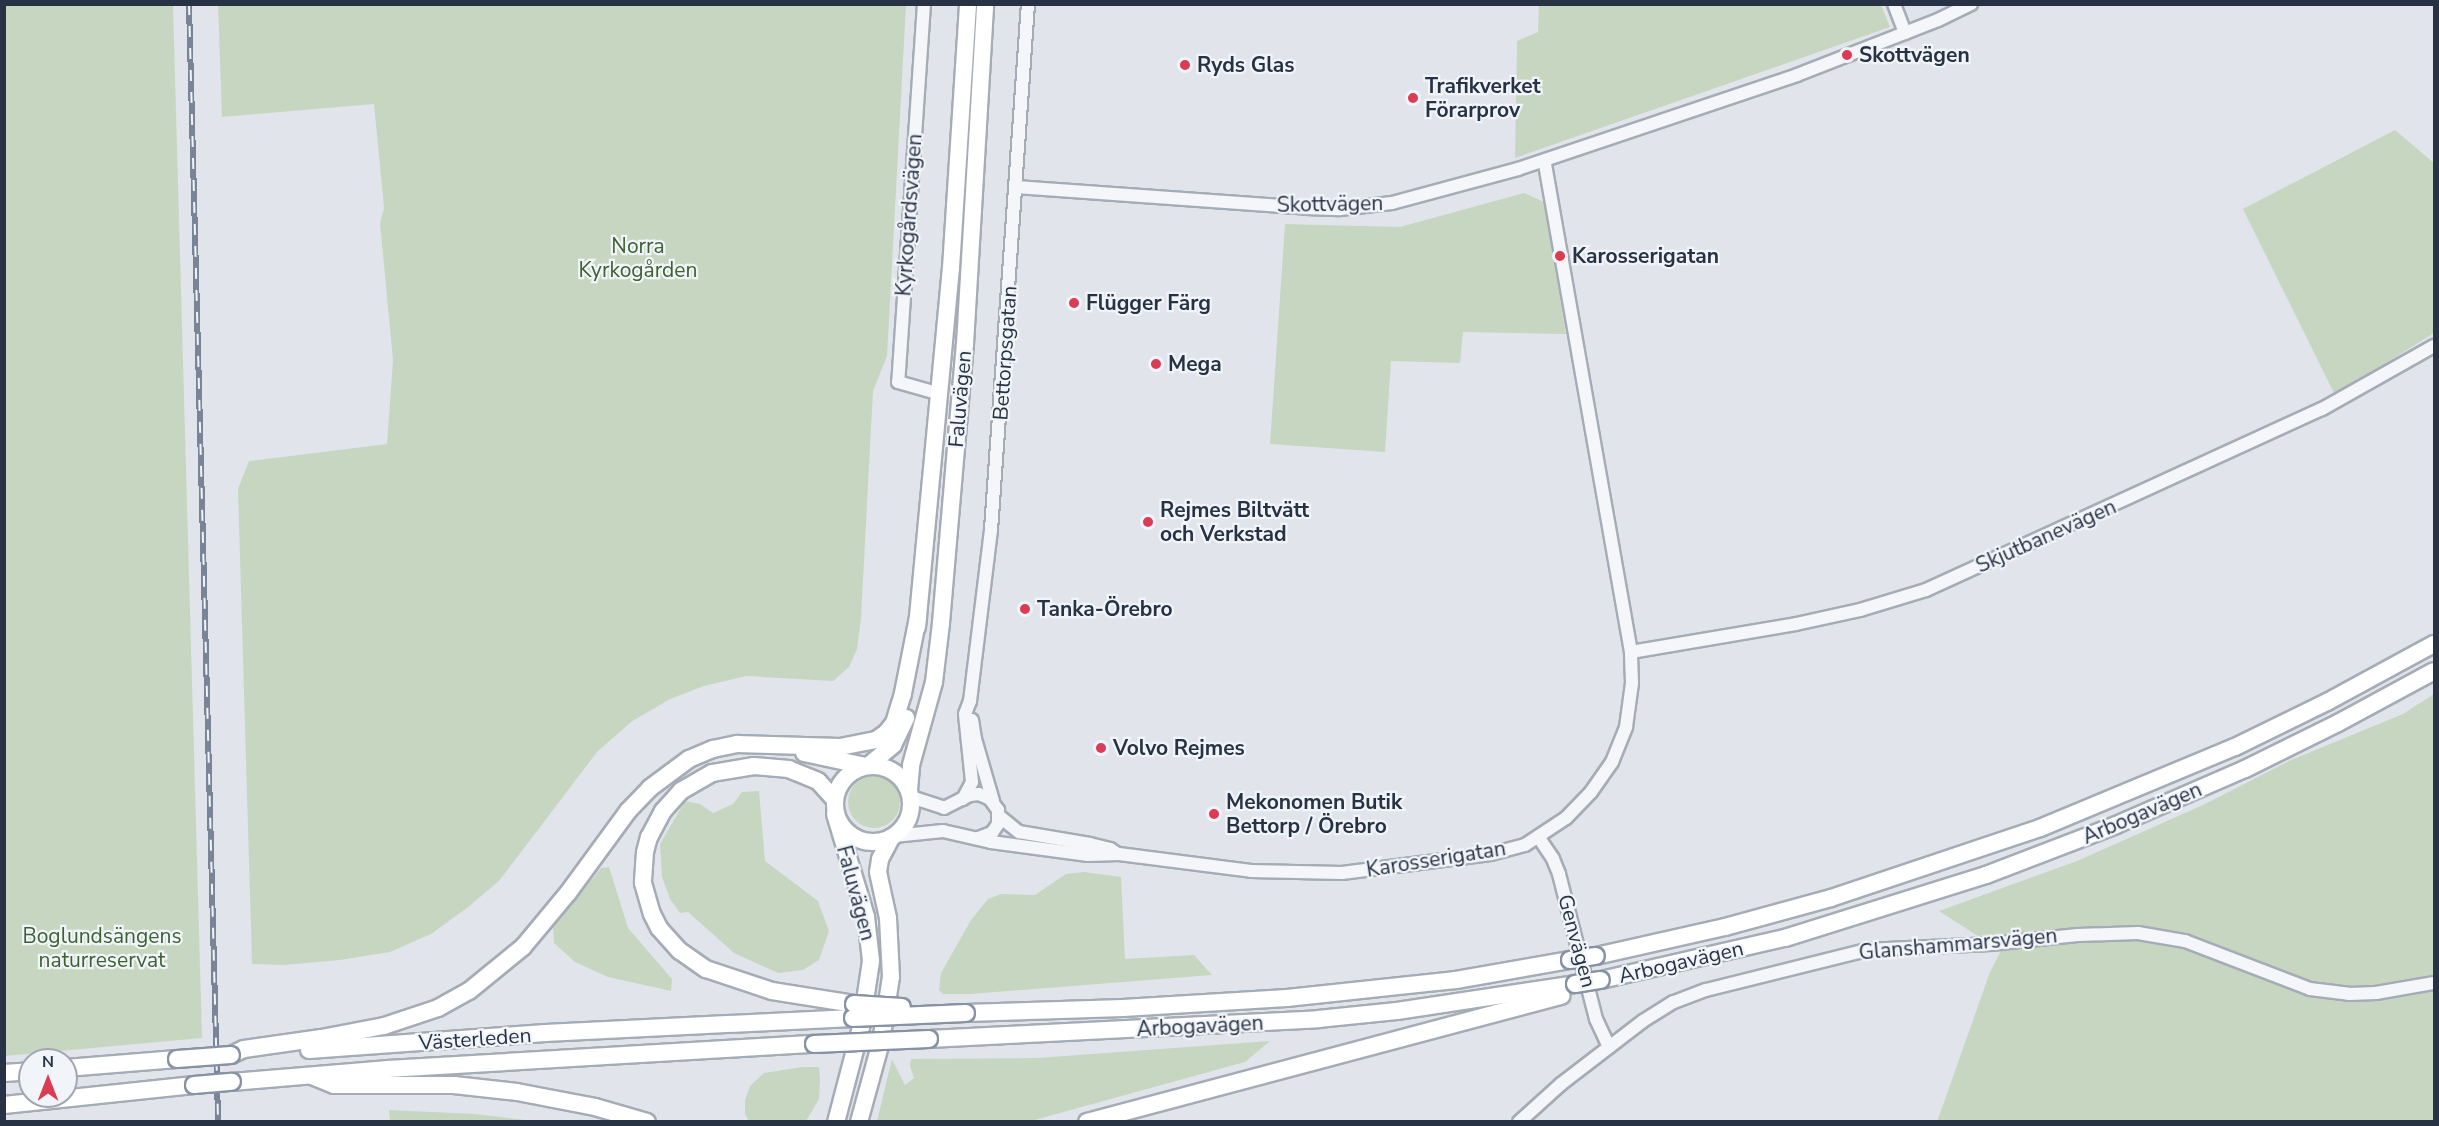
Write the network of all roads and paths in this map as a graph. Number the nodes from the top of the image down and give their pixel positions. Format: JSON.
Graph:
{"nodes":[{"id":1,"x":924,"y":4,"type":"edge"},
{"id":2,"x":968,"y":4,"type":"edge"},
{"id":3,"x":985,"y":4,"type":"edge"},
{"id":4,"x":1028,"y":4,"type":"edge"},
{"id":5,"x":1894,"y":4,"type":"edge"},
{"id":6,"x":1971,"y":4,"type":"edge"},
{"id":7,"x":1905,"y":33,"type":"junction"},
{"id":8,"x":1544,"y":161,"type":"junction"},
{"id":9,"x":1016,"y":187,"type":"junction"},
{"id":10,"x":2434,"y":346,"type":"edge"},
{"id":11,"x":940,"y":394,"type":"junction"},
{"id":12,"x":918,"y":617,"type":"junction"},
{"id":13,"x":2434,"y":644,"type":"edge"},
{"id":14,"x":1631,"y":652,"type":"junction"},
{"id":15,"x":2434,"y":671,"type":"edge"},
{"id":16,"x":970,"y":701,"type":"junction"},
{"id":17,"x":777,"y":745,"type":"junction"},
{"id":18,"x":866,"y":766,"type":"junction"},
{"id":19,"x":910,"y":793,"type":"junction"},
{"id":20,"x":963,"y":799,"type":"junction"},
{"id":21,"x":993,"y":801,"type":"junction"},
{"id":22,"x":835,"y":807,"type":"junction"},
{"id":23,"x":999,"y":816,"type":"junction"},
{"id":24,"x":892,"y":837,"type":"junction"},
{"id":25,"x":977,"y":838,"type":"junction"},
{"id":26,"x":1539,"y":838,"type":"junction"},
{"id":27,"x":1119,"y":854,"type":"junction"},
{"id":28,"x":2434,"y":983,"type":"edge"},
{"id":29,"x":1575,"y":984,"type":"junction"},
{"id":30,"x":853,"y":1011,"type":"junction"},
{"id":31,"x":966,"y":1013,"type":"junction"},
{"id":32,"x":884,"y":1017,"type":"joint"},
{"id":33,"x":363,"y":1039,"type":"junction"},
{"id":34,"x":878,"y":1042,"type":"junction"},
{"id":35,"x":1609,"y":1047,"type":"junction"},
{"id":36,"x":78,"y":1067,"type":"edge"},
{"id":37,"x":388,"y":1077,"type":"junction"},
{"id":38,"x":4,"y":1105,"type":"edge"},
{"id":39,"x":647,"y":1122,"type":"edge"},
{"id":40,"x":836,"y":1122,"type":"edge"},
{"id":41,"x":859,"y":1122,"type":"edge"},
{"id":42,"x":1088,"y":1122,"type":"edge"},
{"id":43,"x":1519,"y":1122,"type":"edge"}],
"edges":[{"from":1,"to":11,"type":"street","name":"Kyrkogårdsvägen"},
{"from":2,"to":11,"type":"highway","name":"Faluvägen"},
{"from":3,"to":19,"type":"highway","name":"Faluvägen"},
{"from":4,"to":9,"type":"street","name":"Bettorpsgatan"},
{"from":5,"to":7,"type":"street"},
{"from":6,"to":7,"type":"street","name":"Skottvägen"},
{"from":7,"to":8,"type":"street","name":"Skottvägen"},
{"from":8,"to":9,"type":"street","name":"Skottvägen"},
{"from":8,"to":14,"type":"street","name":"Karosserigatan"},
{"from":9,"to":16,"type":"street","name":"Bettorpsgatan"},
{"from":10,"to":14,"type":"street","name":"Skjutbanevägen"},
{"from":11,"to":12,"type":"highway","name":"Faluvägen"},
{"from":12,"to":17,"type":"highway"},
{"from":12,"to":18,"type":"highway","name":"Faluvägen"},
{"from":13,"to":31,"type":"highway","name":"Arbogavägen","bridge":true},
{"from":14,"to":26,"type":"street","name":"Karosserigatan"},
{"from":15,"to":29,"type":"highway","name":"Arbogavägen","bridge":true},
{"from":16,"to":20,"type":"street","name":"Bettorpsgatan"},
{"from":16,"to":21,"type":"street","name":"Bettorpsgatan"},
{"from":17,"to":18,"type":"highway"},
{"from":17,"to":33,"type":"highway"},
{"from":18,"to":19,"type":"highway"},
{"from":18,"to":22,"type":"highway"},
{"from":19,"to":20,"type":"street"},
{"from":19,"to":24,"type":"highway"},
{"from":20,"to":21,"type":"street"},
{"from":21,"to":23,"type":"street"},
{"from":22,"to":24,"type":"highway"},
{"from":22,"to":30,"type":"highway"},
{"from":22,"to":40,"type":"highway","name":"Faluvägen"},
{"from":23,"to":25,"type":"street"},
{"from":23,"to":27,"type":"street","name":"Karosserigatan"},
{"from":24,"to":25,"type":"street","name":"Karosserigatan"},
{"from":24,"to":34,"type":"highway","name":"Faluvägen"},
{"from":25,"to":27,"type":"street","name":"Karosserigatan"},
{"from":26,"to":27,"type":"street","name":"Karosserigatan"},
{"from":26,"to":35,"type":"street","name":"Genvägen"},
{"from":28,"to":35,"type":"street","name":"Glanshammarsvägen"},
{"from":29,"to":34,"type":"highway","name":"Arbogavägen","bridge":true},
{"from":29,"to":42,"type":"highway"},
{"from":30,"to":31,"type":"highway","bridge":true},
{"from":30,"to":32,"type":"highway","name":"Västerleden","bridge":true},
{"from":30,"to":33,"type":"highway","name":"Västerleden"},
{"from":31,"to":32,"type":"highway","name":"Arbogavägen","bridge":true},
{"from":33,"to":36,"type":"highway","bridge":true},
{"from":34,"to":37,"type":"highway","name":"Västerleden","bridge":true},
{"from":34,"to":41,"type":"highway","name":"Faluvägen"},
{"from":35,"to":43,"type":"street","name":"Glanshammarsvägen"},
{"from":37,"to":38,"type":"highway","name":"Västerleden","bridge":true},
{"from":37,"to":39,"type":"highway","name":"Västerleden"}]}
